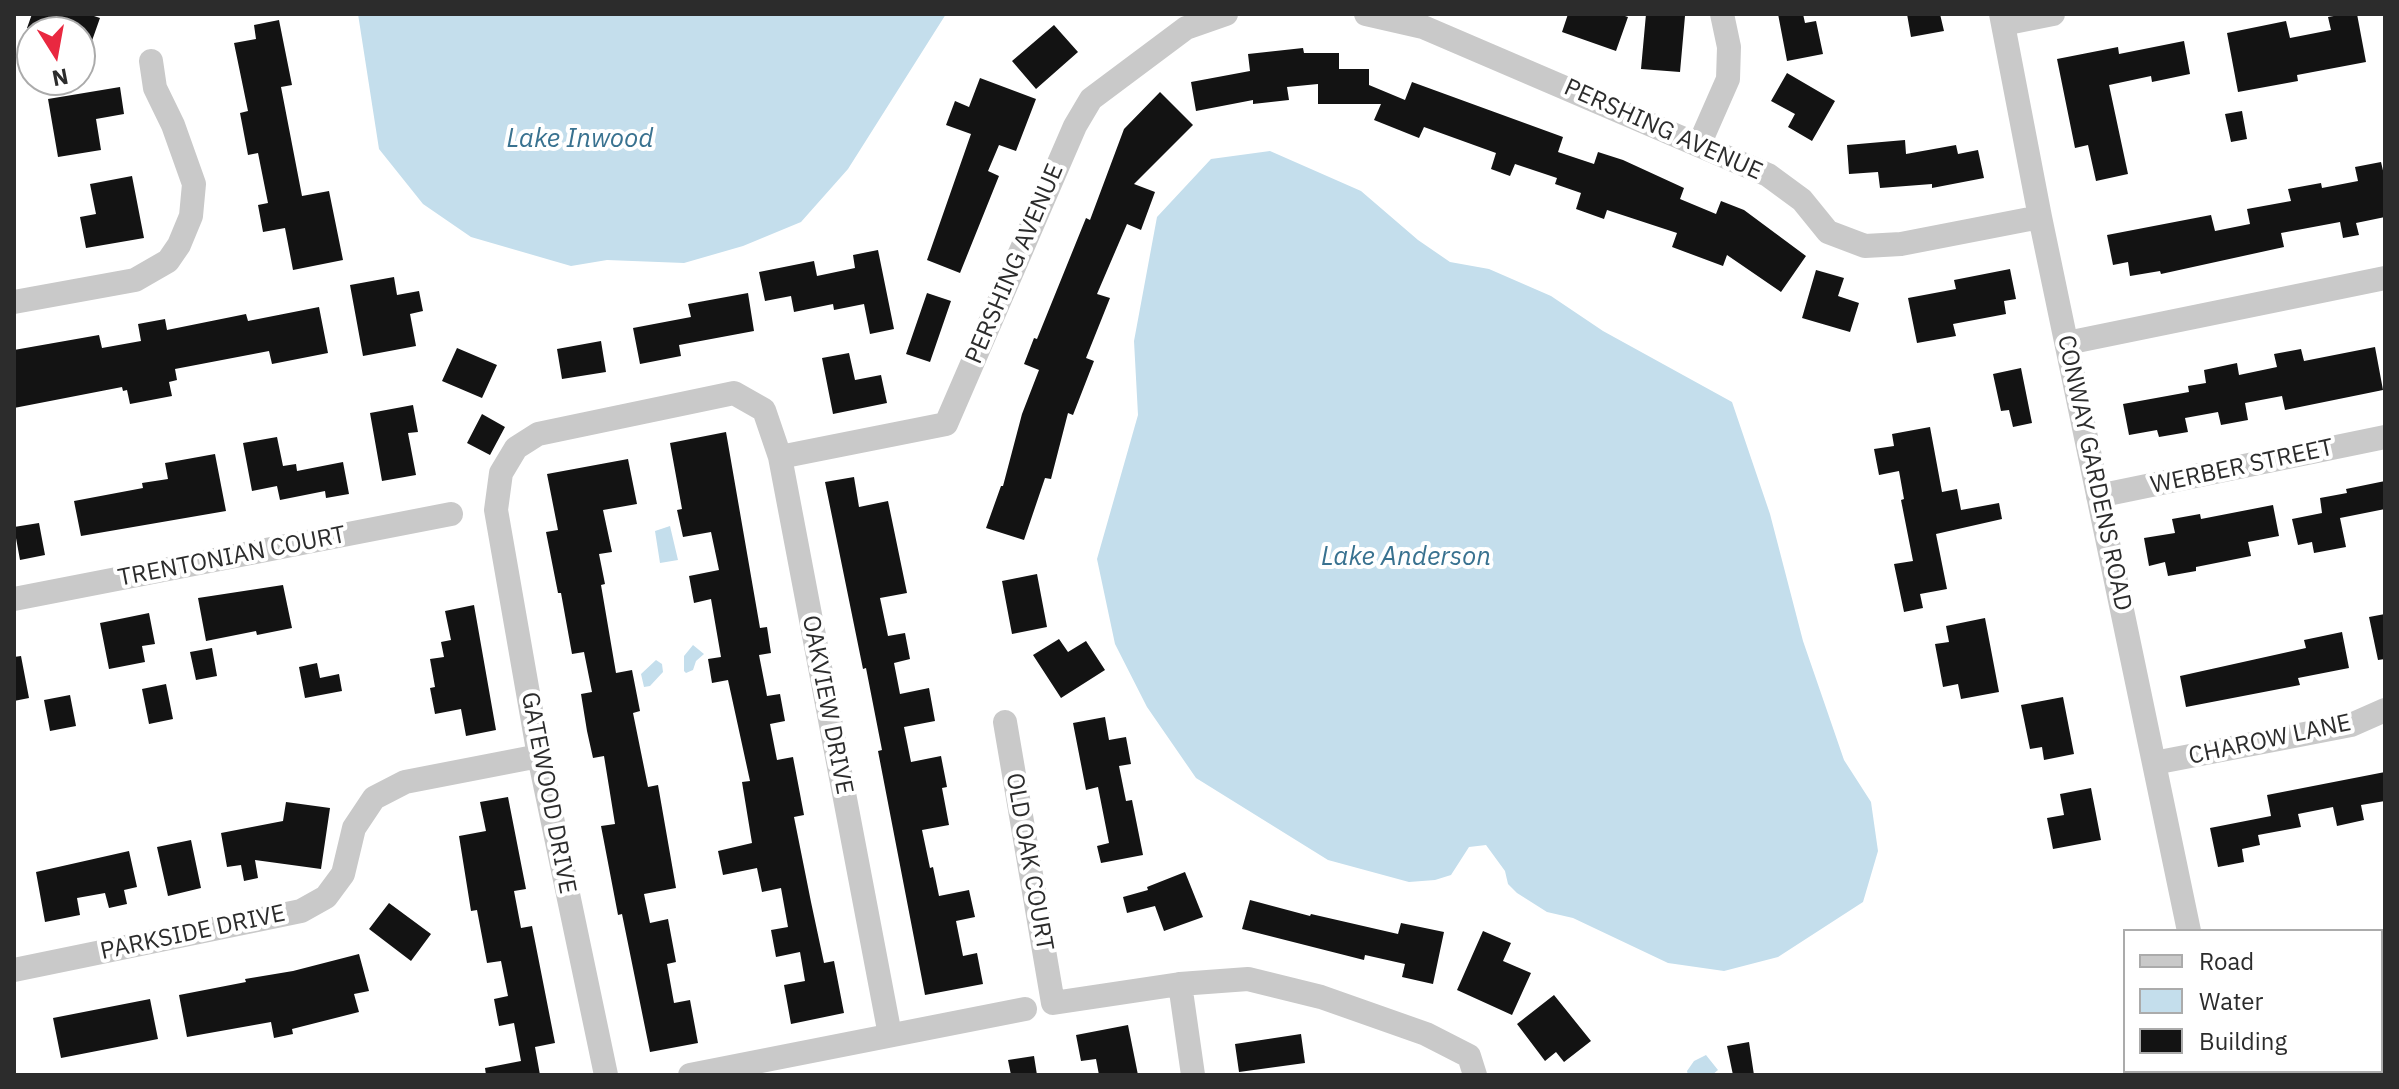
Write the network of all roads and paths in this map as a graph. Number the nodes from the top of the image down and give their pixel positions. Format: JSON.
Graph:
{"nodes":[{"id":1,"x":1226,"y":14,"type":"edge"},
{"id":2,"x":1366,"y":14,"type":"edge"},
{"id":3,"x":1722,"y":14,"type":"edge"},
{"id":4,"x":2053,"y":14,"type":"edge"},
{"id":5,"x":2002,"y":19,"type":"edge"},
{"id":6,"x":1425,"y":20,"type":"edge"},
{"id":7,"x":1184,"y":21,"type":"edge"},
{"id":8,"x":151,"y":61,"type":"dead end"},
{"id":9,"x":1699,"y":145,"type":"junction"},
{"id":10,"x":2040,"y":217,"type":"junction"},
{"id":11,"x":2385,"y":278,"type":"edge"},
{"id":12,"x":14,"y":302,"type":"edge"},
{"id":13,"x":2067,"y":343,"type":"junction"},
{"id":14,"x":2385,"y":437,"type":"edge"},
{"id":15,"x":780,"y":457,"type":"junction"},
{"id":16,"x":2098,"y":496,"type":"junction"},
{"id":17,"x":496,"y":510,"type":"joint"},
{"id":18,"x":451,"y":514,"type":"dead end"},
{"id":19,"x":14,"y":599,"type":"edge"},
{"id":20,"x":2385,"y":710,"type":"edge"},
{"id":21,"x":1005,"y":722,"type":"dead end"},
{"id":22,"x":539,"y":756,"type":"junction"},
{"id":23,"x":2154,"y":763,"type":"junction"},
{"id":24,"x":2189,"y":929,"type":"edge"},
{"id":25,"x":14,"y":970,"type":"edge"},
{"id":26,"x":1180,"y":984,"type":"junction"},
{"id":27,"x":1025,"y":1009,"type":"dead end"},
{"id":28,"x":890,"y":1035,"type":"junction"},
{"id":29,"x":606,"y":1075,"type":"edge"},
{"id":30,"x":690,"y":1075,"type":"edge"},
{"id":31,"x":1193,"y":1075,"type":"edge"},
{"id":32,"x":1475,"y":1075,"type":"edge"}],
"edges":[{"from":1,"to":7,"type":"street","name":"PERSHING AVENUE"},
{"from":2,"to":6,"type":"street","name":"PERSHING AVENUE"},
{"from":3,"to":9,"type":"street"},
{"from":4,"to":5,"type":"street"},
{"from":5,"to":10,"type":"street","name":"CONWAY GARDENS ROAD"},
{"from":6,"to":9,"type":"street","name":"PERSHING AVENUE"},
{"from":7,"to":15,"type":"street","name":"PERSHING AVENUE"},
{"from":8,"to":12,"type":"street"},
{"from":9,"to":10,"type":"street","name":"PERSHING AVENUE"},
{"from":10,"to":13,"type":"street","name":"CONWAY GARDENS ROAD"},
{"from":11,"to":13,"type":"street"},
{"from":13,"to":16,"type":"street","name":"CONWAY GARDENS ROAD"},
{"from":14,"to":16,"type":"street","name":"WERBER STREET"},
{"from":15,"to":17,"type":"street","name":"OAKVIEW DRIVE"},
{"from":15,"to":28,"type":"street","name":"OAKVIEW DRIVE"},
{"from":16,"to":23,"type":"street","name":"CONWAY GARDENS ROAD"},
{"from":17,"to":22,"type":"street","name":"GATEWOOD DRIVE"},
{"from":18,"to":19,"type":"street","name":"TRENTONIAN COURT"},
{"from":20,"to":23,"type":"street","name":"CHAROW LANE"},
{"from":21,"to":26,"type":"street","name":"OLD OAK COURT"},
{"from":22,"to":25,"type":"street","name":"PARKSIDE DRIVE"},
{"from":22,"to":29,"type":"street","name":"GATEWOOD DRIVE"},
{"from":23,"to":24,"type":"street","name":"CONWAY GARDENS ROAD"},
{"from":26,"to":31,"type":"street"},
{"from":26,"to":32,"type":"street"},
{"from":27,"to":28,"type":"street"},
{"from":28,"to":30,"type":"street"}]}
